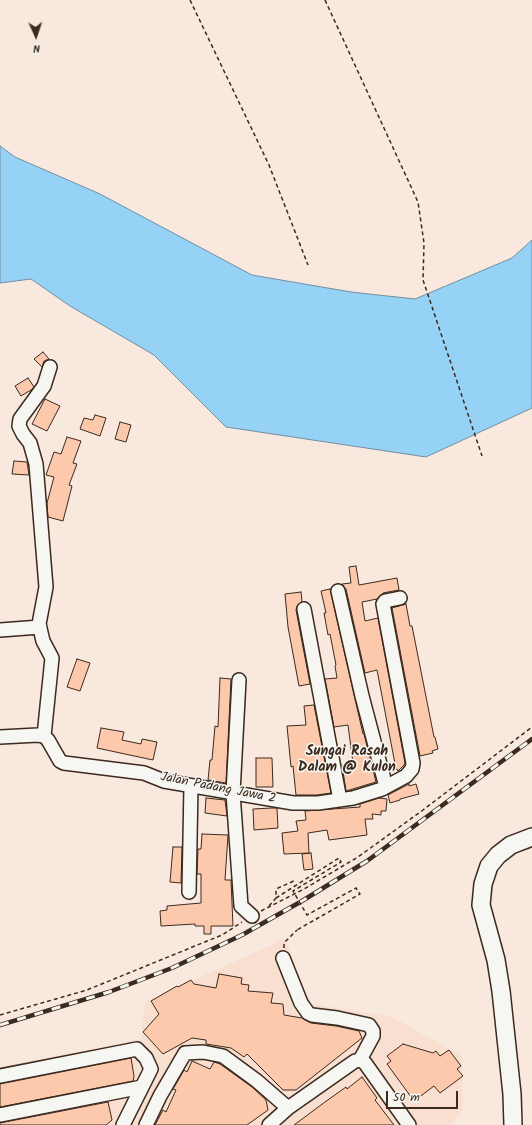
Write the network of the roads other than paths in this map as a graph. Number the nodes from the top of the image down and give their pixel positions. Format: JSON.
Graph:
{"nodes":[{"id":1,"x":50,"y":367,"type":"dead end"},
{"id":2,"x":338,"y":591,"type":"dead end"},
{"id":3,"x":400,"y":598,"type":"dead end"},
{"id":4,"x":304,"y":609,"type":"dead end"},
{"id":5,"x":40,"y":627,"type":"junction"},
{"id":6,"x":0,"y":630,"type":"edge"},
{"id":7,"x":239,"y":680,"type":"dead end"},
{"id":8,"x":44,"y":736,"type":"junction"},
{"id":9,"x":0,"y":737,"type":"edge"},
{"id":10,"x":191,"y":786,"type":"junction"},
{"id":11,"x":386,"y":787,"type":"junction"},
{"id":12,"x":233,"y":793,"type":"junction"},
{"id":13,"x":340,"y":800,"type":"junction"},
{"id":14,"x":532,"y":837,"type":"edge"},
{"id":15,"x":189,"y":892,"type":"dead end"},
{"id":16,"x":252,"y":916,"type":"road end"},
{"id":17,"x":283,"y":958,"type":"road end"},
{"id":18,"x":363,"y":1061,"type":"junction"},
{"id":19,"x":0,"y":1076,"type":"edge"},
{"id":20,"x":142,"y":1087,"type":"junction"},
{"id":21,"x":288,"y":1108,"type":"junction"},
{"id":22,"x":6,"y":1118,"type":"edge"},
{"id":23,"x":123,"y":1125,"type":"edge"},
{"id":24,"x":146,"y":1125,"type":"edge"},
{"id":25,"x":270,"y":1125,"type":"edge"},
{"id":26,"x":409,"y":1125,"type":"edge"},
{"id":27,"x":513,"y":1125,"type":"edge"}],
"edges":[{"from":1,"to":5,"type":"street"},
{"from":2,"to":11,"type":"street"},
{"from":3,"to":11,"type":"street","name":"Jalan Padang Jawa 2"},
{"from":4,"to":13,"type":"street"},
{"from":5,"to":6,"type":"street"},
{"from":5,"to":8,"type":"street"},
{"from":7,"to":12,"type":"street"},
{"from":8,"to":9,"type":"street"},
{"from":8,"to":10,"type":"street","name":"Jalan Padang Jawa 2"},
{"from":10,"to":12,"type":"street","name":"Jalan Padang Jawa 2"},
{"from":10,"to":15,"type":"street"},
{"from":11,"to":13,"type":"street","name":"Jalan Padang Jawa 2"},
{"from":12,"to":13,"type":"street","name":"Jalan Padang Jawa 2"},
{"from":12,"to":16,"type":"street"},
{"from":14,"to":27,"type":"main road"},
{"from":17,"to":18,"type":"street"},
{"from":18,"to":21,"type":"street"},
{"from":18,"to":26,"type":"street"},
{"from":19,"to":20,"type":"street"},
{"from":20,"to":22,"type":"street"},
{"from":20,"to":23,"type":"street"},
{"from":21,"to":24,"type":"street"},
{"from":21,"to":25,"type":"street"}]}
